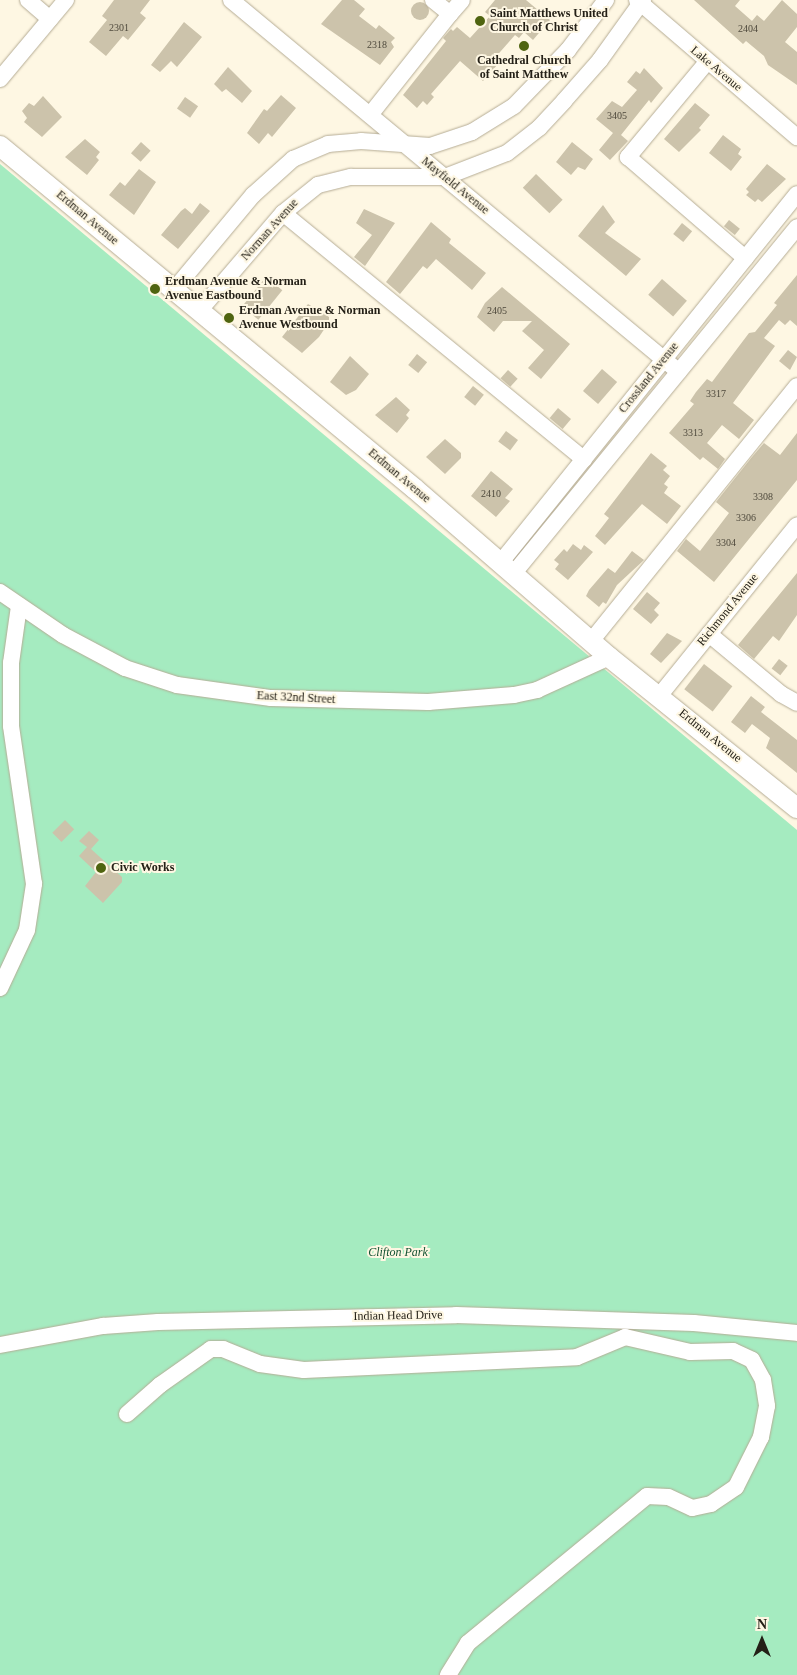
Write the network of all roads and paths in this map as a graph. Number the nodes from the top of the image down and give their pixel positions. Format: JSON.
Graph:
{"nodes":[{"id":1,"x":28,"y":0,"type":"edge"},
{"id":2,"x":66,"y":0,"type":"edge"},
{"id":3,"x":231,"y":0,"type":"edge"},
{"id":4,"x":433,"y":0,"type":"edge"},
{"id":5,"x":462,"y":0,"type":"edge"},
{"id":6,"x":606,"y":0,"type":"edge"},
{"id":7,"x":641,"y":1,"type":"edge"},
{"id":8,"x":450,"y":14,"type":"junction"},
{"id":9,"x":50,"y":19,"type":"junction"},
{"id":10,"x":707,"y":62,"type":"junction"},
{"id":11,"x":0,"y":79,"type":"edge"},
{"id":12,"x":370,"y":115,"type":"junction"},
{"id":13,"x":797,"y":136,"type":"edge"},
{"id":14,"x":403,"y":143,"type":"junction"},
{"id":15,"x":0,"y":146,"type":"edge"},
{"id":16,"x":445,"y":177,"type":"junction"},
{"id":17,"x":797,"y":194,"type":"edge"},
{"id":18,"x":284,"y":212,"type":"junction"},
{"id":19,"x":797,"y":227,"type":"edge"},
{"id":20,"x":745,"y":258,"type":"junction"},
{"id":21,"x":173,"y":290,"type":"junction"},
{"id":22,"x":199,"y":312,"type":"junction"},
{"id":23,"x":664,"y":359,"type":"junction"},
{"id":24,"x":679,"y":372,"type":"junction"},
{"id":25,"x":797,"y":386,"type":"edge"},
{"id":26,"x":584,"y":459,"type":"junction"},
{"id":27,"x":797,"y":525,"type":"edge"},
{"id":28,"x":508,"y":567,"type":"junction"},
{"id":29,"x":0,"y":592,"type":"edge"},
{"id":30,"x":19,"y":606,"type":"junction"},
{"id":31,"x":709,"y":634,"type":"junction"},
{"id":32,"x":592,"y":640,"type":"junction"},
{"id":33,"x":610,"y":657,"type":"junction"},
{"id":34,"x":660,"y":695,"type":"junction"},
{"id":35,"x":797,"y":703,"type":"edge"},
{"id":36,"x":797,"y":808,"type":"edge"},
{"id":37,"x":0,"y":988,"type":"edge"},
{"id":38,"x":797,"y":1333,"type":"edge"},
{"id":39,"x":0,"y":1345,"type":"edge"},
{"id":40,"x":127,"y":1414,"type":"dead end"},
{"id":41,"x":448,"y":1675,"type":"edge"}],
"edges":[{"from":1,"to":9,"type":"street"},
{"from":2,"to":9,"type":"street"},
{"from":3,"to":12,"type":"street","name":"Mayfield Avenue"},
{"from":4,"to":8,"type":"street"},
{"from":5,"to":8,"type":"street"},
{"from":6,"to":14,"type":"street"},
{"from":7,"to":10,"type":"street","name":"Lake Avenue"},
{"from":7,"to":16,"type":"street","name":"Norman Avenue"},
{"from":8,"to":12,"type":"street"},
{"from":9,"to":11,"type":"street"},
{"from":10,"to":13,"type":"street","name":"Lake Avenue"},
{"from":10,"to":20,"type":"street"},
{"from":12,"to":14,"type":"street","name":"Mayfield Avenue"},
{"from":14,"to":16,"type":"street","name":"Mayfield Avenue"},
{"from":14,"to":21,"type":"street"},
{"from":15,"to":21,"type":"main road","name":"Erdman Avenue"},
{"from":16,"to":18,"type":"street","name":"Norman Avenue"},
{"from":16,"to":23,"type":"street","name":"Mayfield Avenue"},
{"from":17,"to":20,"type":"street","name":"Crossland Avenue"},
{"from":18,"to":22,"type":"street","name":"Norman Avenue"},
{"from":18,"to":26,"type":"street"},
{"from":19,"to":24,"type":"street","name":"Crossland Avenue"},
{"from":20,"to":23,"type":"street","name":"Crossland Avenue"},
{"from":21,"to":22,"type":"main road","name":"Erdman Avenue"},
{"from":22,"to":28,"type":"main road","name":"Erdman Avenue"},
{"from":23,"to":24,"type":"street","name":"Mayfield Avenue"},
{"from":23,"to":26,"type":"street","name":"Crossland Avenue"},
{"from":24,"to":28,"type":"street","name":"Crossland Avenue"},
{"from":25,"to":32,"type":"street"},
{"from":26,"to":28,"type":"street","name":"Crossland Avenue"},
{"from":27,"to":31,"type":"street","name":"Richmond Avenue"},
{"from":28,"to":32,"type":"main road","name":"Erdman Avenue"},
{"from":29,"to":30,"type":"street","name":"East 32nd Street"},
{"from":30,"to":33,"type":"street","name":"East 32nd Street"},
{"from":30,"to":37,"type":"street"},
{"from":31,"to":34,"type":"street","name":"Richmond Avenue"},
{"from":31,"to":35,"type":"street"},
{"from":32,"to":33,"type":"main road","name":"Erdman Avenue"},
{"from":33,"to":34,"type":"main road","name":"Erdman Avenue"},
{"from":34,"to":36,"type":"main road","name":"Erdman Avenue"},
{"from":38,"to":39,"type":"street","name":"Indian Head Drive"},
{"from":40,"to":41,"type":"street"}]}
